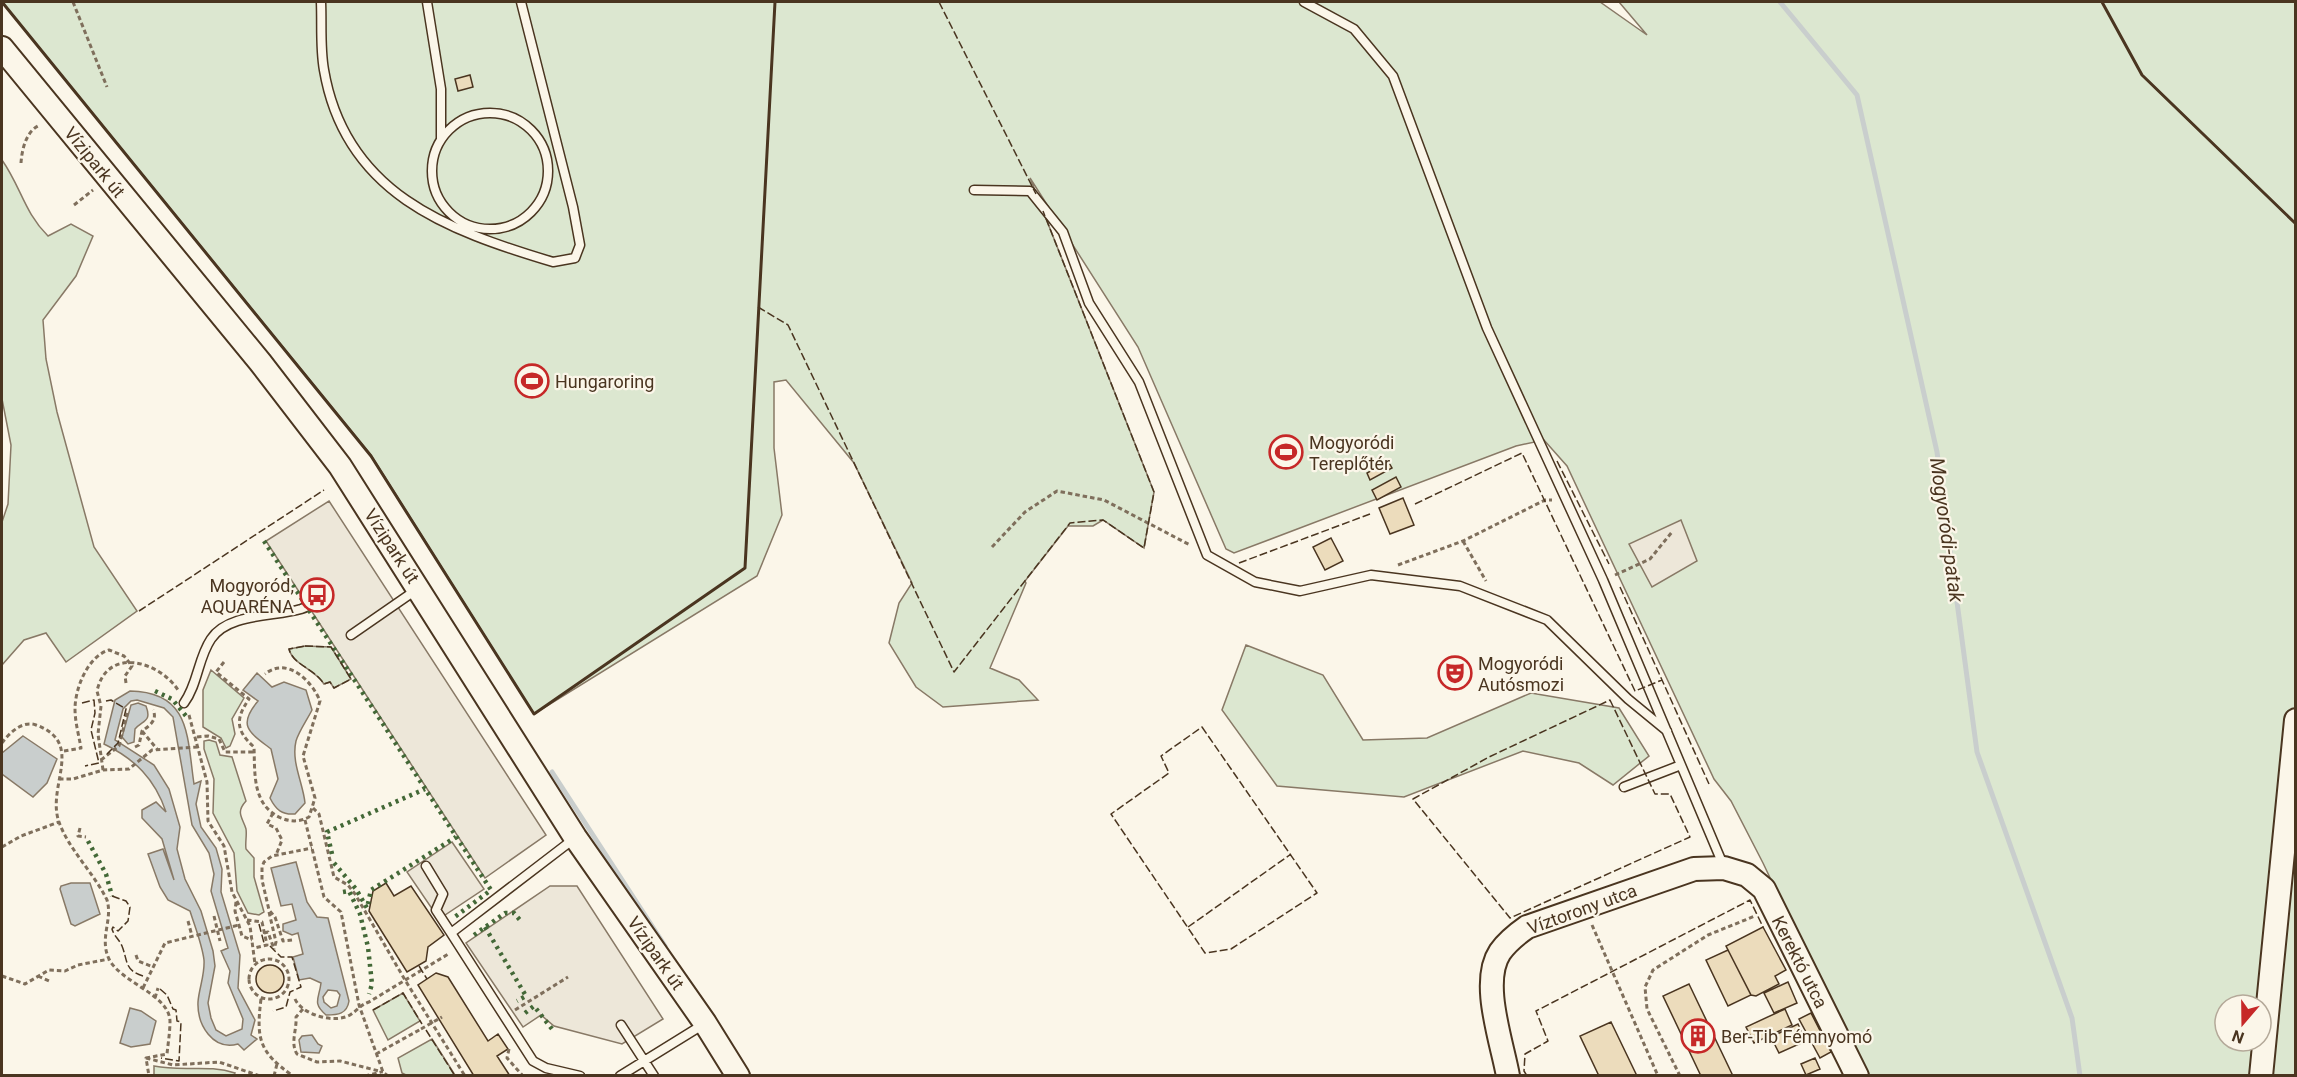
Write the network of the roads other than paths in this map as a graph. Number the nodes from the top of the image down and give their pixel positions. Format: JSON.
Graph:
{"nodes":[{"id":1,"x":321,"y":2,"type":"edge"},
{"id":2,"x":427,"y":2,"type":"edge"},
{"id":3,"x":521,"y":2,"type":"edge"},
{"id":4,"x":1304,"y":2,"type":"edge"},
{"id":5,"x":2,"y":48,"type":"edge"},
{"id":6,"x":441,"y":140,"type":"junction"},
{"id":7,"x":974,"y":190,"type":"dead end"},
{"id":8,"x":419,"y":588,"type":"junction"},
{"id":9,"x":326,"y":597,"type":"dead end"},
{"id":10,"x":351,"y":635,"type":"dead end"},
{"id":11,"x":184,"y":703,"type":"road end"},
{"id":12,"x":2295,"y":720,"type":"edge"},
{"id":13,"x":1667,"y":731,"type":"junction"},
{"id":14,"x":1681,"y":765,"type":"junction"},
{"id":15,"x":1624,"y":787,"type":"dead end"},
{"id":16,"x":575,"y":837,"type":"junction"},
{"id":17,"x":426,"y":866,"type":"dead end"},
{"id":18,"x":1724,"y":868,"type":"junction"},
{"id":19,"x":451,"y":933,"type":"junction"},
{"id":20,"x":705,"y":1023,"type":"junction"},
{"id":21,"x":621,"y":1025,"type":"dead end"},
{"id":22,"x":645,"y":1061,"type":"junction"},
{"id":23,"x":580,"y":1076,"type":"edge"},
{"id":24,"x":620,"y":1076,"type":"edge"},
{"id":25,"x":654,"y":1076,"type":"edge"},
{"id":26,"x":738,"y":1076,"type":"edge"},
{"id":27,"x":1508,"y":1076,"type":"edge"},
{"id":28,"x":1857,"y":1076,"type":"edge"},
{"id":29,"x":2260,"y":1076,"type":"edge"}],
"edges":[{"from":1,"to":3,"type":"lane"},
{"from":2,"to":6,"type":"lane"},
{"from":4,"to":13,"type":"lane"},
{"from":5,"to":8,"type":"street","name":"Vízipark út"},
{"from":6,"to":6,"type":"lane"},
{"from":7,"to":13,"type":"lane"},
{"from":8,"to":10,"type":"lane"},
{"from":8,"to":16,"type":"street","name":"Vízipark út"},
{"from":9,"to":11,"type":"lane"},
{"from":12,"to":29,"type":"street"},
{"from":13,"to":14,"type":"lane"},
{"from":14,"to":15,"type":"lane"},
{"from":14,"to":18,"type":"lane"},
{"from":16,"to":19,"type":"lane"},
{"from":16,"to":20,"type":"street","name":"Vízipark út"},
{"from":17,"to":19,"type":"lane"},
{"from":18,"to":27,"type":"street","name":"Víztorony utca"},
{"from":18,"to":28,"type":"street","name":"Kerektó utca"},
{"from":19,"to":23,"type":"lane"},
{"from":20,"to":22,"type":"lane"},
{"from":20,"to":26,"type":"street","name":"Vízipark út"},
{"from":21,"to":22,"type":"lane"},
{"from":22,"to":24,"type":"lane"},
{"from":22,"to":25,"type":"lane"}]}
